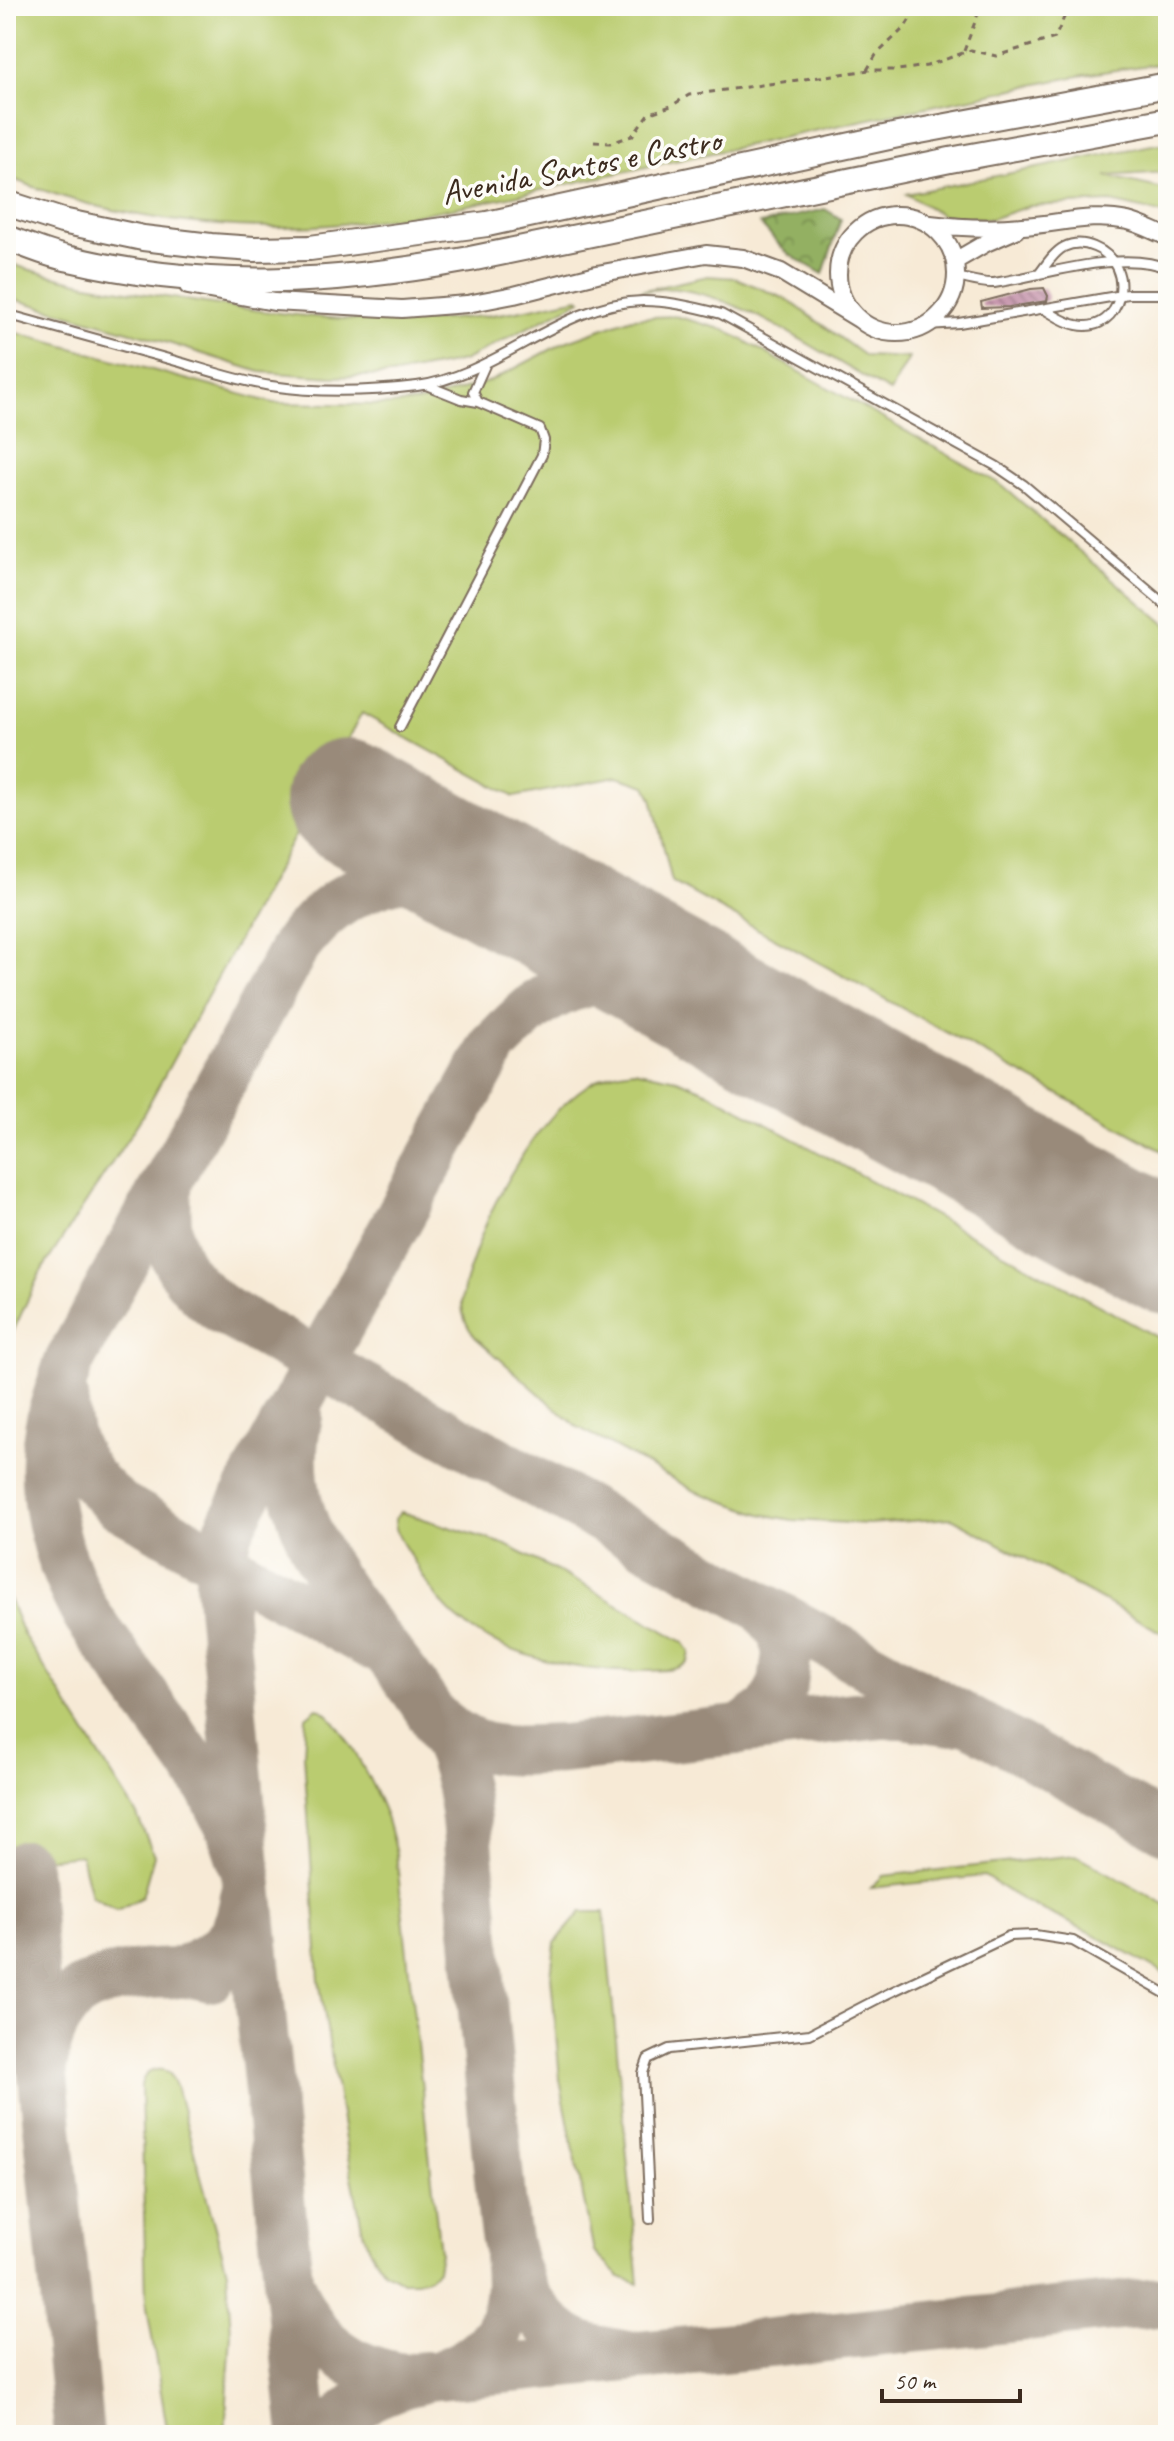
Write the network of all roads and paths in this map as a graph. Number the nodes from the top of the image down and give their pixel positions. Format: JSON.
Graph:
{"nodes":[{"id":1,"x":909,"y":6,"type":"edge"},
{"id":2,"x":981,"y":6,"type":"edge"},
{"id":3,"x":1069,"y":6,"type":"edge"},
{"id":4,"x":963,"y":52,"type":"junction"},
{"id":5,"x":866,"y":71,"type":"junction"},
{"id":6,"x":1168,"y":85,"type":"edge"},
{"id":7,"x":1168,"y":120,"type":"edge"},
{"id":8,"x":594,"y":142,"type":"dead end"},
{"id":9,"x":6,"y":203,"type":"edge"},
{"id":10,"x":929,"y":224,"type":"junction"},
{"id":11,"x":1025,"y":226,"type":"junction"},
{"id":12,"x":1168,"y":237,"type":"edge"},
{"id":13,"x":6,"y":238,"type":"edge"},
{"id":14,"x":1115,"y":262,"type":"junction"},
{"id":15,"x":956,"y":269,"type":"junction"},
{"id":16,"x":1168,"y":269,"type":"edge"},
{"id":17,"x":141,"y":272,"type":"junction"},
{"id":18,"x":1039,"y":274,"type":"junction"},
{"id":19,"x":1168,"y":294,"type":"edge"},
{"id":20,"x":1121,"y":295,"type":"junction"},
{"id":21,"x":1043,"y":309,"type":"junction"},
{"id":22,"x":6,"y":314,"type":"edge"},
{"id":23,"x":860,"y":320,"type":"junction"},
{"id":24,"x":927,"y":325,"type":"junction"},
{"id":25,"x":486,"y":363,"type":"junction"},
{"id":26,"x":424,"y":384,"type":"junction"},
{"id":27,"x":478,"y":402,"type":"junction"},
{"id":28,"x":1168,"y":607,"type":"edge"},
{"id":29,"x":400,"y":727,"type":"dead end"},
{"id":30,"x":1168,"y":1995,"type":"edge"},
{"id":31,"x":650,"y":2219,"type":"dead end"}],
"edges":[{"from":1,"to":5,"type":"path"},
{"from":2,"to":4,"type":"path"},
{"from":3,"to":4,"type":"path"},
{"from":4,"to":5,"type":"path"},
{"from":5,"to":8,"type":"path"},
{"from":6,"to":9,"type":"main road","name":"Avenida Santos e Castro"},
{"from":7,"to":17,"type":"main road","name":"Avenida Santos e Castro"},
{"from":10,"to":11,"type":"street"},
{"from":10,"to":15,"type":"street"},
{"from":10,"to":23,"type":"street"},
{"from":11,"to":12,"type":"street"},
{"from":11,"to":15,"type":"street"},
{"from":13,"to":17,"type":"main road","name":"Avenida Santos e Castro"},
{"from":14,"to":16,"type":"lane"},
{"from":14,"to":18,"type":"lane"},
{"from":14,"to":18,"type":"lane"},
{"from":14,"to":20,"type":"lane"},
{"from":15,"to":18,"type":"lane"},
{"from":15,"to":24,"type":"street"},
{"from":17,"to":23,"type":"street"},
{"from":19,"to":20,"type":"lane"},
{"from":20,"to":21,"type":"lane"},
{"from":20,"to":21,"type":"lane"},
{"from":21,"to":24,"type":"lane"},
{"from":22,"to":26,"type":"lane"},
{"from":23,"to":24,"type":"street"},
{"from":25,"to":26,"type":"lane"},
{"from":25,"to":27,"type":"lane"},
{"from":25,"to":28,"type":"lane"},
{"from":26,"to":27,"type":"lane"},
{"from":27,"to":29,"type":"lane"},
{"from":30,"to":31,"type":"lane"}]}
